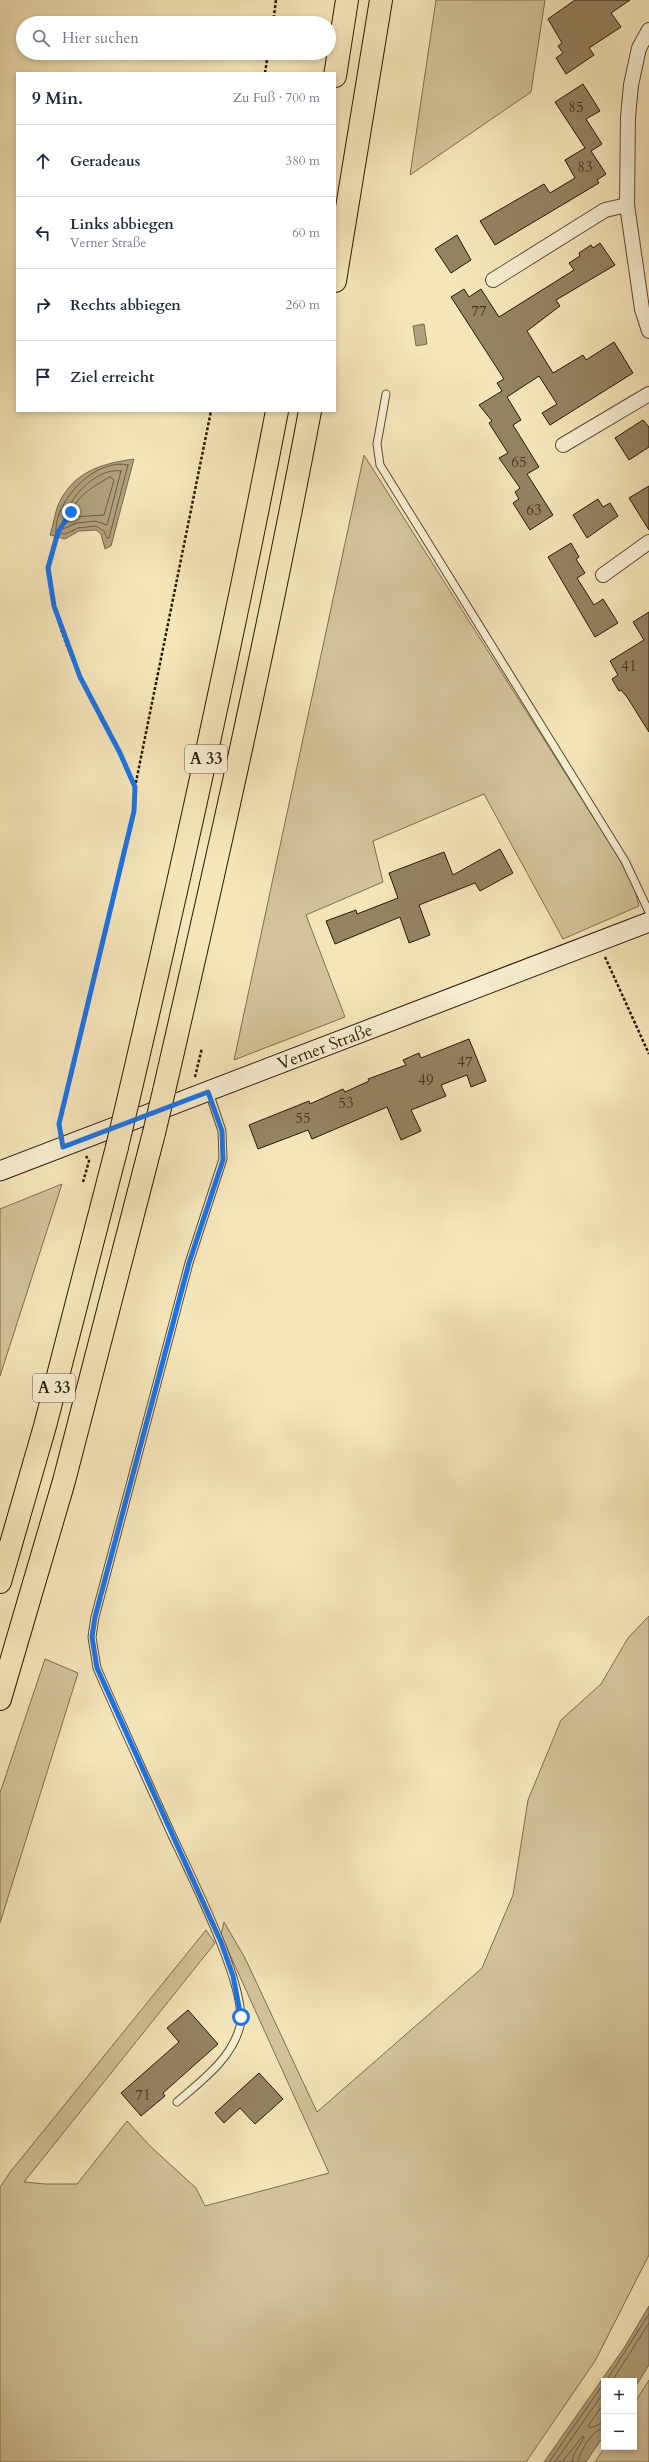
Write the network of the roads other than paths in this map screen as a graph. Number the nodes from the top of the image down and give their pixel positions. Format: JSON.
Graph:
{"nodes":[{"id":1,"x":347,"y":0,"type":"edge"},
{"id":2,"x":382,"y":0,"type":"edge"},
{"id":3,"x":649,"y":30,"type":"edge"},
{"id":4,"x":336,"y":72,"type":"edge"},
{"id":5,"x":627,"y":205,"type":"junction"},
{"id":6,"x":336,"y":274,"type":"edge"},
{"id":7,"x":493,"y":280,"type":"dead end"},
{"id":8,"x":649,"y":331,"type":"edge"},
{"id":9,"x":386,"y":394,"type":"dead end"},
{"id":10,"x":649,"y":394,"type":"edge"},
{"id":11,"x":277,"y":412,"type":"edge"},
{"id":12,"x":310,"y":412,"type":"edge"},
{"id":13,"x":563,"y":445,"type":"dead end"},
{"id":14,"x":649,"y":542,"type":"edge"},
{"id":15,"x":603,"y":575,"type":"dead end"},
{"id":16,"x":649,"y":912,"type":"edge"},
{"id":17,"x":649,"y":922,"type":"edge"},
{"id":18,"x":208,"y":1092,"type":"junction"},
{"id":19,"x":0,"y":1171,"type":"edge"},
{"id":20,"x":0,"y":1582,"type":"edge"},
{"id":21,"x":0,"y":1699,"type":"edge"},
{"id":22,"x":177,"y":2102,"type":"dead end"}],
"edges":[{"from":1,"to":4,"type":"highway"},
{"from":2,"to":6,"type":"highway"},
{"from":3,"to":5,"type":"street"},
{"from":5,"to":7,"type":"street"},
{"from":5,"to":8,"type":"street"},
{"from":9,"to":16,"type":"lane"},
{"from":10,"to":13,"type":"street"},
{"from":11,"to":20,"type":"highway","number":"A 33","bridge":true},
{"from":12,"to":21,"type":"highway","number":"A 33","bridge":true},
{"from":14,"to":15,"type":"street"},
{"from":17,"to":18,"type":"main road","name":"Verner Straße"},
{"from":18,"to":19,"type":"main road","name":"Verner Straße"},
{"from":18,"to":22,"type":"lane"}]}
